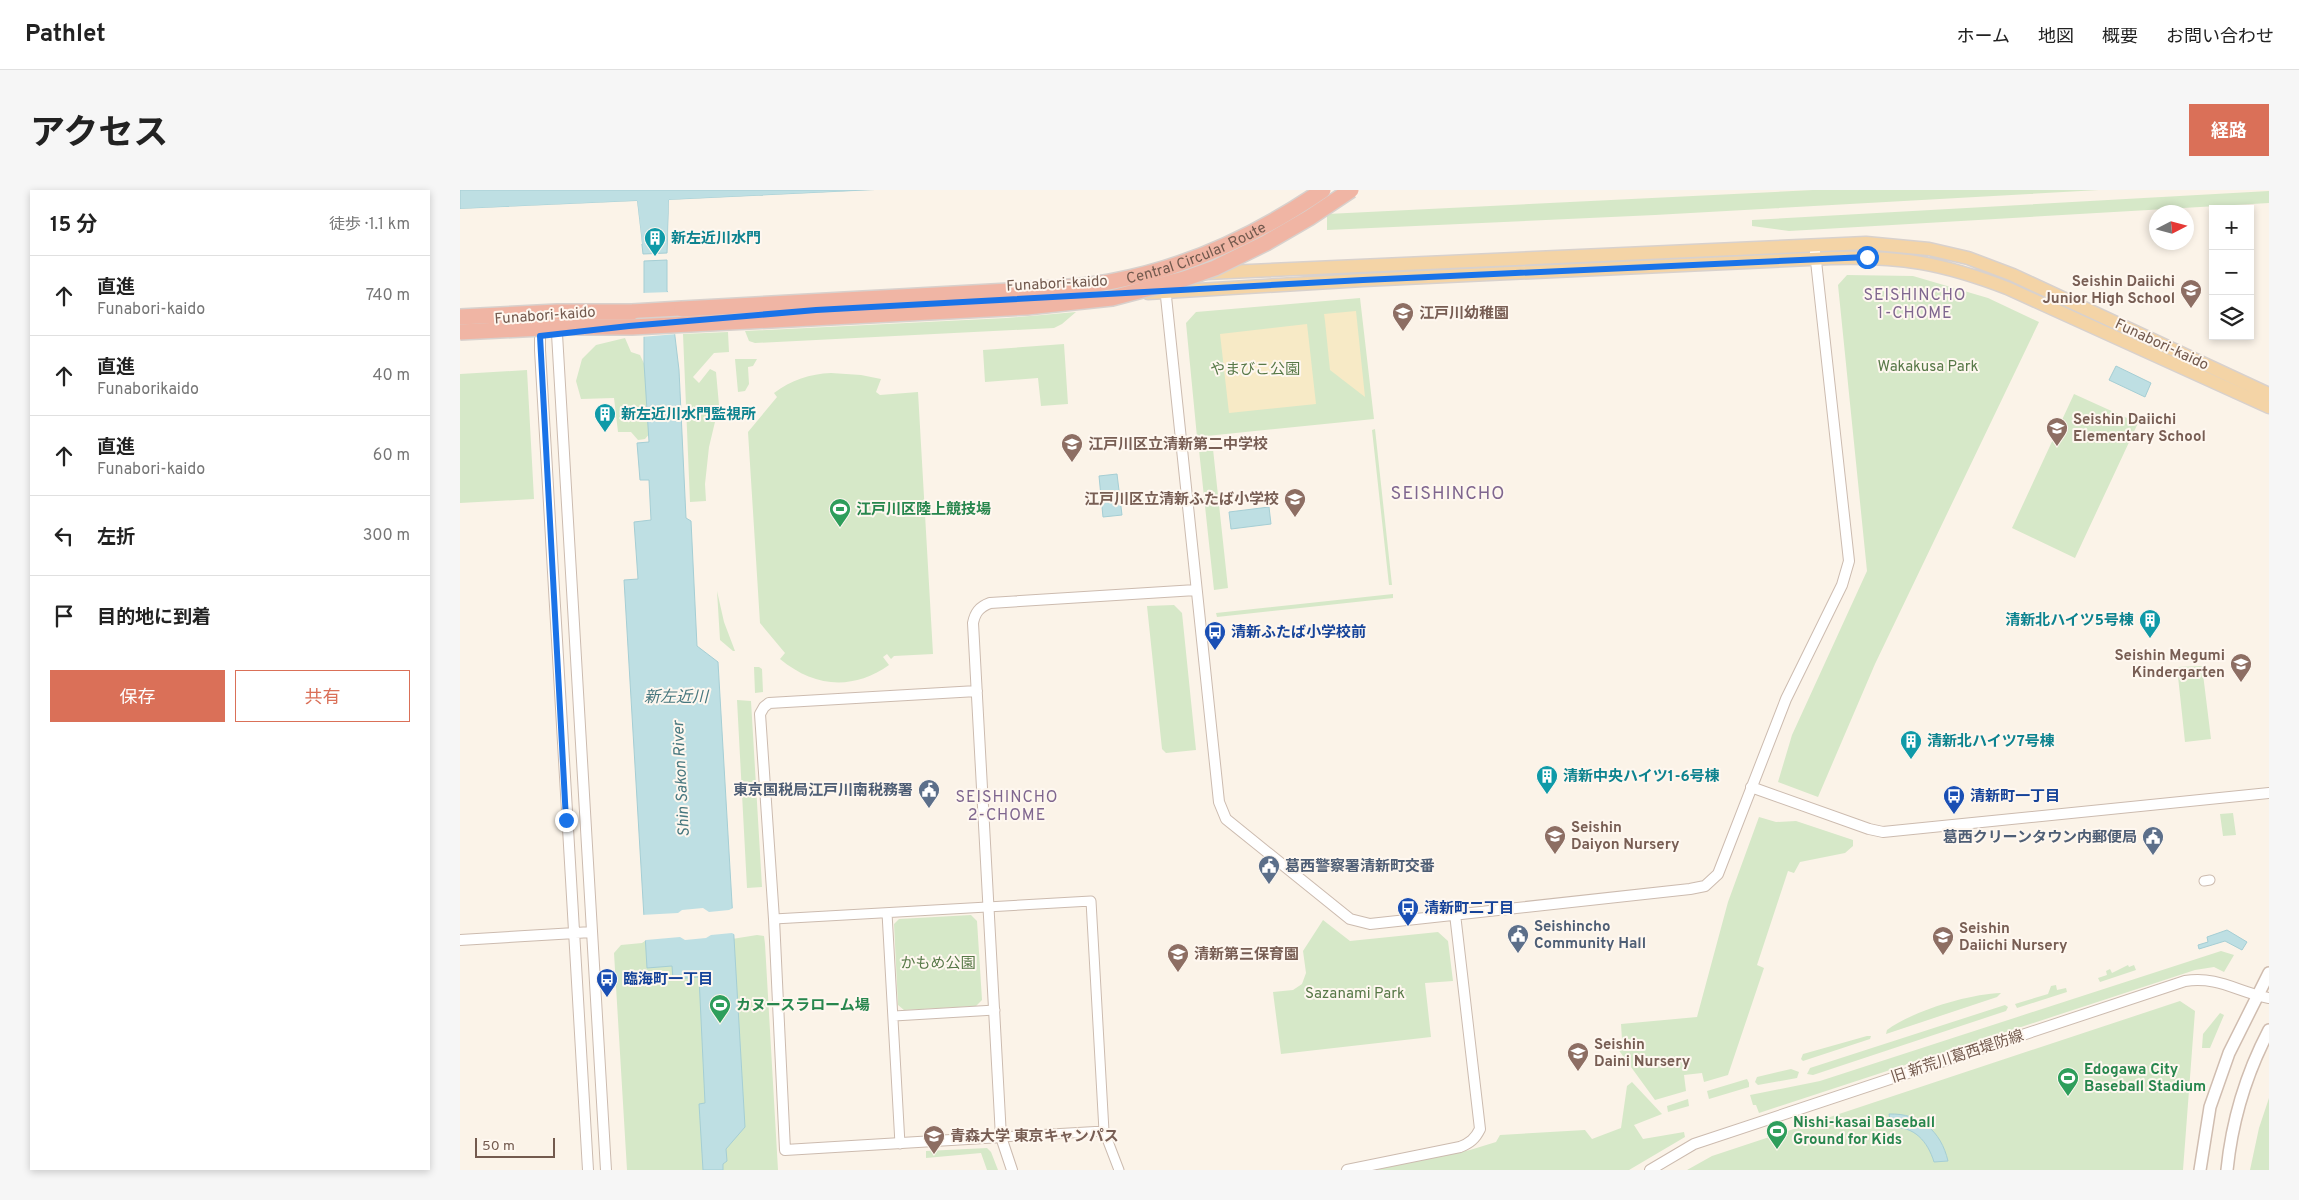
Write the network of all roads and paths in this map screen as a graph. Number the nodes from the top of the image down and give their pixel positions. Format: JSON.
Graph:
{"nodes":[{"id":1,"x":1323,"y":190,"type":"edge"},
{"id":2,"x":1351,"y":190,"type":"edge"},
{"id":3,"x":1815,"y":252,"type":"junction"},
{"id":4,"x":1165,"y":276,"type":"junction"},
{"id":5,"x":1166,"y":292,"type":"junction"},
{"id":6,"x":549,"y":316,"type":"junction"},
{"id":7,"x":460,"y":317,"type":"edge"},
{"id":8,"x":460,"y":321,"type":"edge"},
{"id":9,"x":460,"y":332,"type":"edge"},
{"id":10,"x":557,"y":334,"type":"junction"},
{"id":11,"x":540,"y":336,"type":"junction"},
{"id":12,"x":460,"y":339,"type":"edge"},
{"id":13,"x":2269,"y":394,"type":"edge"},
{"id":14,"x":2269,"y":407,"type":"edge"},
{"id":15,"x":1196,"y":590,"type":"junction"},
{"id":16,"x":977,"y":692,"type":"junction"},
{"id":17,"x":1751,"y":787,"type":"junction"},
{"id":18,"x":2269,"y":793,"type":"edge"},
{"id":19,"x":988,"y":907,"type":"junction"},
{"id":20,"x":887,"y":913,"type":"junction"},
{"id":21,"x":1455,"y":914,"type":"junction"},
{"id":22,"x":774,"y":919,"type":"junction"},
{"id":23,"x":592,"y":932,"type":"junction"},
{"id":24,"x":573,"y":933,"type":"junction"},
{"id":25,"x":460,"y":940,"type":"edge"},
{"id":26,"x":2269,"y":973,"type":"edge"},
{"id":27,"x":2263,"y":997,"type":"edge"},
{"id":28,"x":994,"y":1010,"type":"junction"},
{"id":29,"x":894,"y":1016,"type":"junction"},
{"id":30,"x":2269,"y":1030,"type":"edge"},
{"id":31,"x":1104,"y":1131,"type":"junction"},
{"id":32,"x":1001,"y":1137,"type":"junction"},
{"id":33,"x":900,"y":1144,"type":"junction"},
{"id":34,"x":588,"y":1170,"type":"edge"},
{"id":35,"x":606,"y":1170,"type":"edge"},
{"id":36,"x":1012,"y":1170,"type":"edge"},
{"id":37,"x":1119,"y":1170,"type":"edge"},
{"id":38,"x":1347,"y":1170,"type":"edge"},
{"id":39,"x":1650,"y":1170,"type":"edge"},
{"id":40,"x":2200,"y":1170,"type":"edge"},
{"id":41,"x":2227,"y":1170,"type":"edge"}],
"edges":[{"from":1,"to":7,"type":"highway","name":"Central Circular Route","bridge":true},
{"from":2,"to":9,"type":"highway","name":"Central Circular Route","bridge":true},
{"from":3,"to":4,"type":"main road","name":"Funabori-kaido"},
{"from":3,"to":5,"type":"main road","name":"Funabori-kaido"},
{"from":3,"to":13,"type":"main road","name":"Funabori-kaido"},
{"from":3,"to":14,"type":"main road","name":"Funabori-kaido"},
{"from":3,"to":17,"type":"street"},
{"from":4,"to":5,"type":"street"},
{"from":4,"to":6,"type":"main road","name":"Funabori-kaido"},
{"from":5,"to":10,"type":"main road","name":"Funabori-kaido","bridge":true},
{"from":5,"to":15,"type":"street"},
{"from":6,"to":8,"type":"main road","name":"Funabori-kaido"},
{"from":6,"to":10,"type":"street"},
{"from":6,"to":11,"type":"street"},
{"from":10,"to":11,"type":"main road","name":"Funabori-kaido"},
{"from":10,"to":23,"type":"street"},
{"from":11,"to":12,"type":"main road","name":"Funabori-kaido"},
{"from":11,"to":24,"type":"street"},
{"from":15,"to":16,"type":"street"},
{"from":15,"to":21,"type":"street"},
{"from":16,"to":19,"type":"street"},
{"from":16,"to":22,"type":"street"},
{"from":17,"to":18,"type":"street"},
{"from":17,"to":21,"type":"street"},
{"from":19,"to":20,"type":"street"},
{"from":19,"to":28,"type":"street"},
{"from":19,"to":31,"type":"street"},
{"from":20,"to":22,"type":"street"},
{"from":20,"to":29,"type":"street"},
{"from":21,"to":38,"type":"street"},
{"from":22,"to":33,"type":"street"},
{"from":23,"to":24,"type":"street"},
{"from":23,"to":35,"type":"street"},
{"from":24,"to":25,"type":"street"},
{"from":24,"to":34,"type":"street"},
{"from":26,"to":27,"type":"main road"},
{"from":27,"to":39,"type":"street","name":"旧 新荒川葛西堤防線"},
{"from":27,"to":40,"type":"main road"},
{"from":28,"to":29,"type":"street"},
{"from":28,"to":32,"type":"street"},
{"from":29,"to":33,"type":"street"},
{"from":30,"to":41,"type":"main road"},
{"from":31,"to":32,"type":"street"},
{"from":31,"to":37,"type":"street"},
{"from":32,"to":33,"type":"street"},
{"from":32,"to":36,"type":"street"}]}
